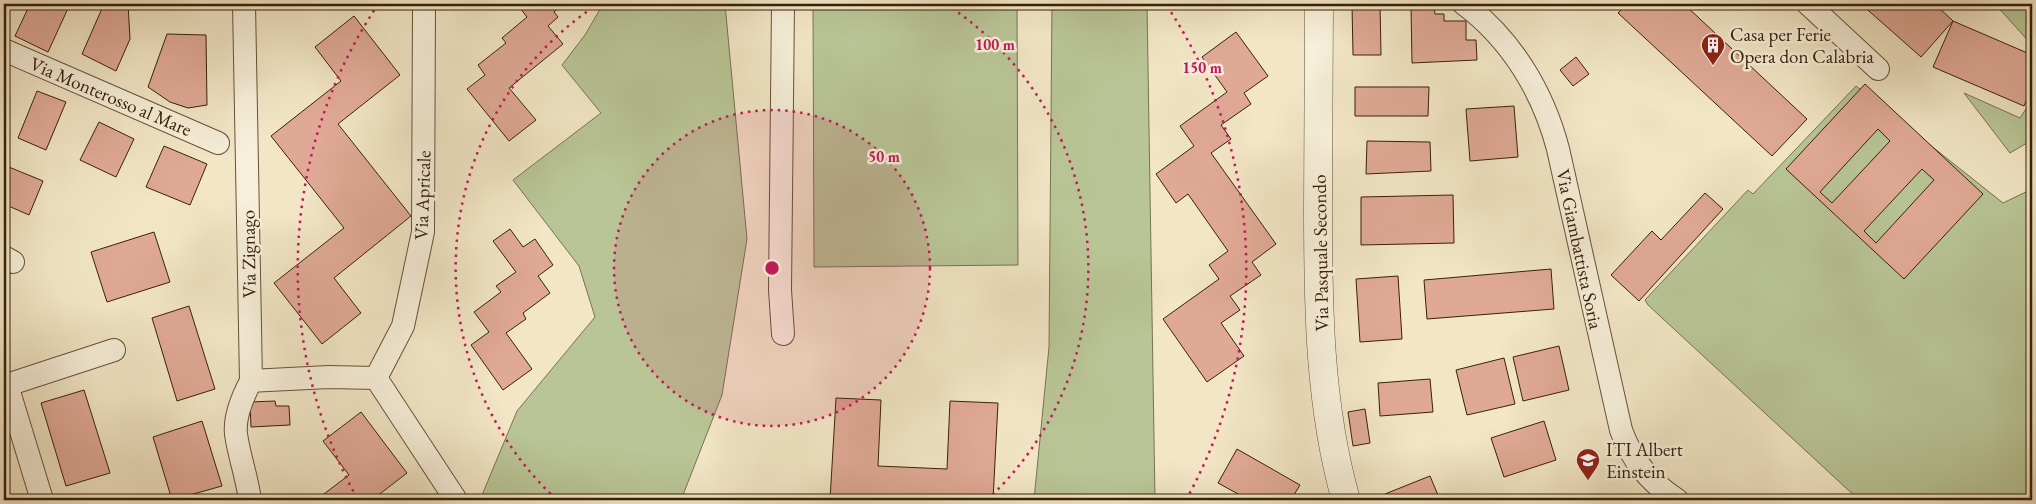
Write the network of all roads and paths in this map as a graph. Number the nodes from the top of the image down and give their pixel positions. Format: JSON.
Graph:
{"nodes":[{"id":1,"x":244,"y":4,"type":"edge"},
{"id":2,"x":424,"y":4,"type":"edge"},
{"id":3,"x":783,"y":4,"type":"edge"},
{"id":4,"x":1319,"y":4,"type":"edge"},
{"id":5,"x":1464,"y":4,"type":"edge"},
{"id":6,"x":1808,"y":4,"type":"edge"},
{"id":7,"x":4,"y":50,"type":"edge"},
{"id":8,"x":1878,"y":69,"type":"dead end"},
{"id":9,"x":218,"y":143,"type":"dead end"},
{"id":10,"x":783,"y":334,"type":"dead end"},
{"id":11,"x":114,"y":350,"type":"dead end"},
{"id":12,"x":376,"y":378,"type":"junction"},
{"id":13,"x":251,"y":381,"type":"junction"},
{"id":14,"x":5,"y":386,"type":"edge"},
{"id":15,"x":42,"y":500,"type":"edge"},
{"id":16,"x":250,"y":500,"type":"edge"},
{"id":17,"x":456,"y":500,"type":"edge"},
{"id":18,"x":1346,"y":500,"type":"edge"},
{"id":19,"x":1677,"y":500,"type":"edge"}],
"edges":[{"from":1,"to":13,"type":"street","name":"Via Zignago"},
{"from":2,"to":12,"type":"street","name":"Via Apricale"},
{"from":3,"to":10,"type":"street"},
{"from":4,"to":18,"type":"street","name":"Via Pasquale Secondo"},
{"from":5,"to":19,"type":"street","name":"Via Giambattista Soria"},
{"from":6,"to":8,"type":"street"},
{"from":7,"to":9,"type":"street","name":"Via Monterosso al Mare"},
{"from":11,"to":14,"type":"street"},
{"from":12,"to":13,"type":"street"},
{"from":12,"to":17,"type":"street"},
{"from":13,"to":16,"type":"street","name":"Via Zignago"},
{"from":14,"to":15,"type":"street"}]}
